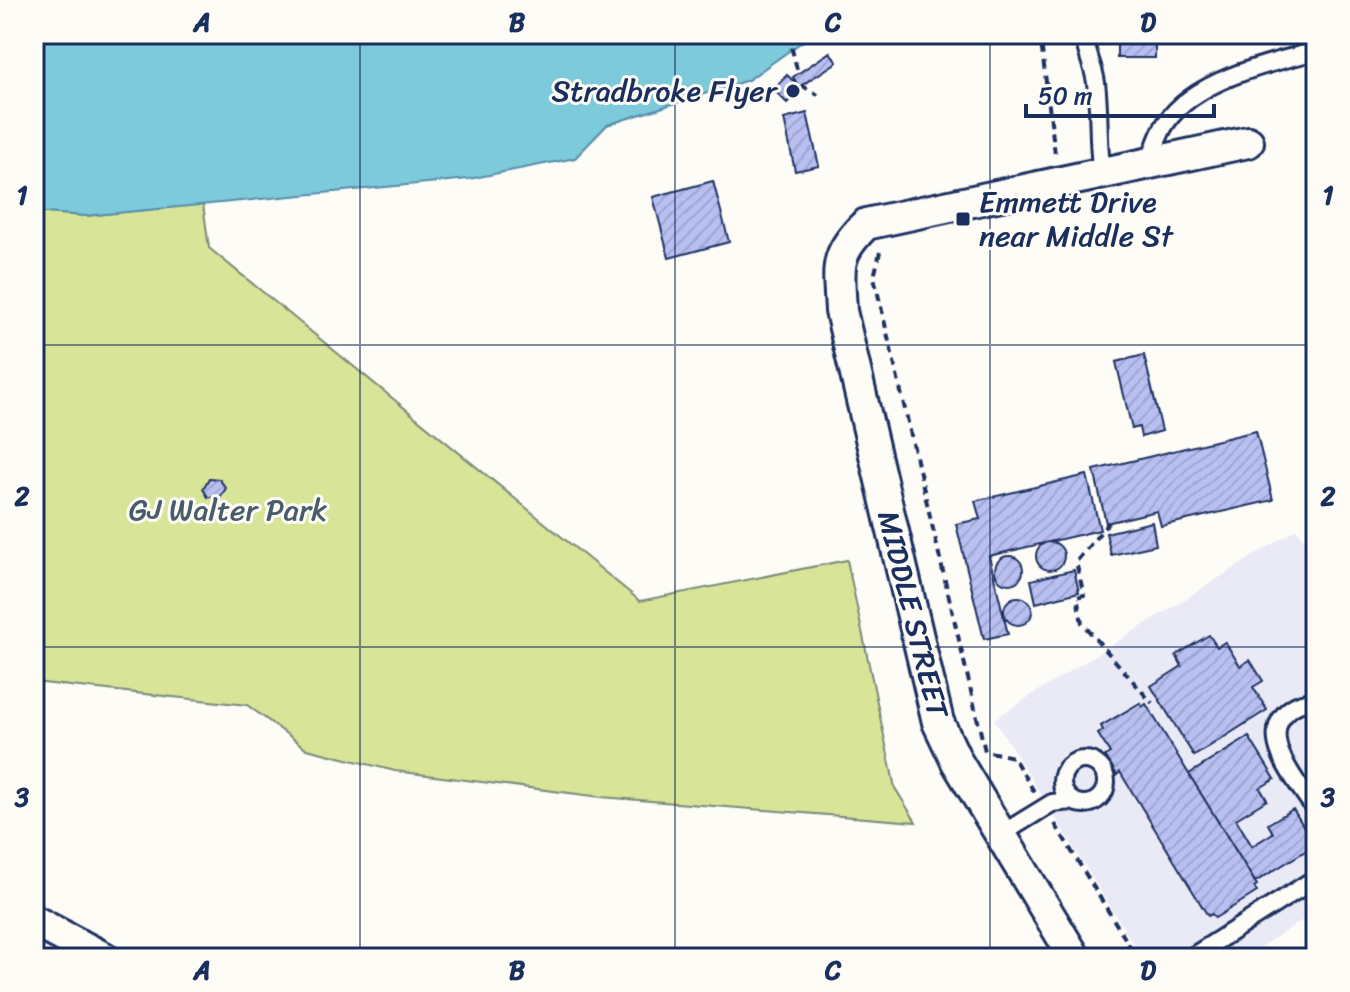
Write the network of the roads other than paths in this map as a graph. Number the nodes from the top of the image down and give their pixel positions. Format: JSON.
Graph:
{"nodes":[{"id":1,"x":1084,"y":34,"type":"edge"},
{"id":2,"x":1316,"y":51,"type":"edge"},
{"id":3,"x":1248,"y":142,"type":"dead end"},
{"id":4,"x":1149,"y":163,"type":"junction"},
{"id":5,"x":1102,"y":173,"type":"junction"},
{"id":6,"x":1316,"y":701,"type":"edge"},
{"id":7,"x":1062,"y":782,"type":"junction"},
{"id":8,"x":1072,"y":801,"type":"junction"},
{"id":9,"x":1048,"y":805,"type":"junction"},
{"id":10,"x":1316,"y":811,"type":"edge"},
{"id":11,"x":1000,"y":835,"type":"junction"},
{"id":12,"x":1316,"y":878,"type":"edge"},
{"id":13,"x":34,"y":921,"type":"edge"},
{"id":14,"x":104,"y":958,"type":"edge"},
{"id":15,"x":1075,"y":958,"type":"edge"},
{"id":16,"x":1190,"y":958,"type":"edge"}],
"edges":[{"from":1,"to":5,"type":"lane"},
{"from":2,"to":4,"type":"lane"},
{"from":3,"to":4,"type":"street"},
{"from":4,"to":5,"type":"street"},
{"from":5,"to":11,"type":"street","name":"MIDDLE STREET"},
{"from":6,"to":10,"type":"lane"},
{"from":7,"to":8,"type":"lane"},
{"from":7,"to":8,"type":"lane"},
{"from":7,"to":9,"type":"lane"},
{"from":8,"to":9,"type":"lane"},
{"from":9,"to":11,"type":"lane"},
{"from":11,"to":15,"type":"street","name":"MIDDLE STREET"},
{"from":12,"to":16,"type":"lane"},
{"from":13,"to":14,"type":"street"}]}
